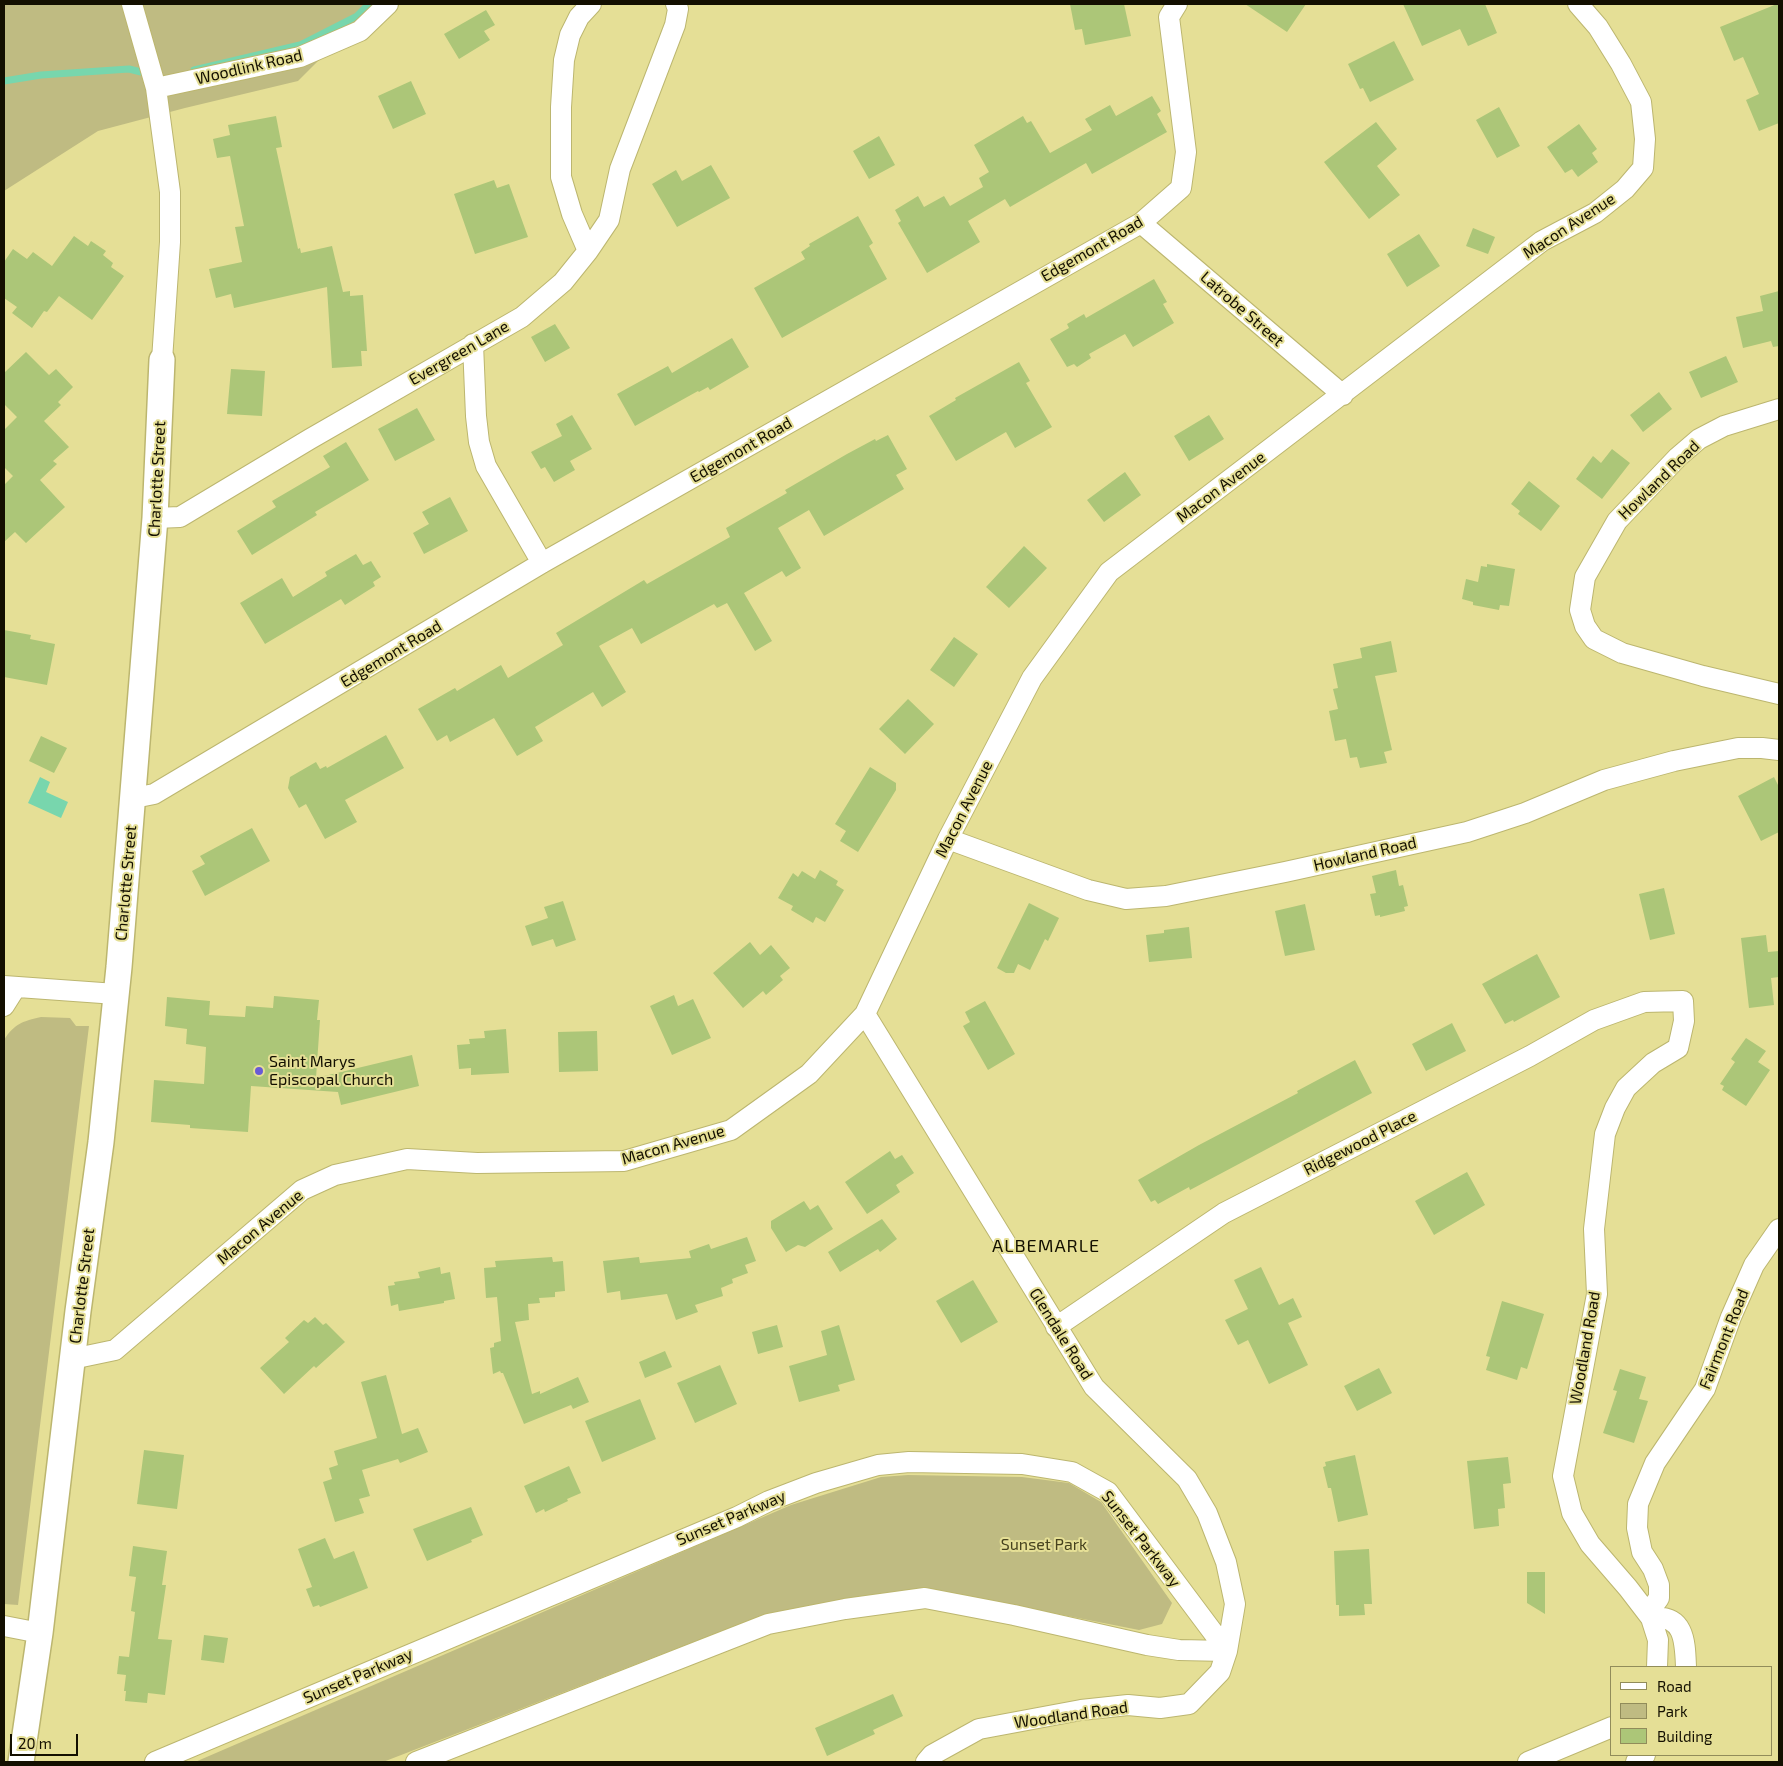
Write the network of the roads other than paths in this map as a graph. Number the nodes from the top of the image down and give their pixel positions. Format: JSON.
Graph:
{"nodes":[{"id":1,"x":132,"y":4,"type":"edge"},
{"id":2,"x":388,"y":4,"type":"edge"},
{"id":3,"x":591,"y":4,"type":"edge"},
{"id":4,"x":676,"y":4,"type":"edge"},
{"id":5,"x":1578,"y":4,"type":"edge"},
{"id":6,"x":1171,"y":8,"type":"edge"},
{"id":7,"x":156,"y":88,"type":"junction"},
{"id":8,"x":1141,"y":222,"type":"junction"},
{"id":9,"x":588,"y":251,"type":"junction"},
{"id":10,"x":473,"y":344,"type":"junction"},
{"id":11,"x":162,"y":360,"type":"joint"},
{"id":12,"x":1342,"y":395,"type":"junction"},
{"id":13,"x":1779,"y":409,"type":"edge"},
{"id":14,"x":155,"y":518,"type":"junction"},
{"id":15,"x":542,"y":563,"type":"junction"},
{"id":16,"x":1779,"y":694,"type":"edge"},
{"id":17,"x":1779,"y":750,"type":"edge"},
{"id":18,"x":134,"y":798,"type":"junction"},
{"id":19,"x":948,"y":839,"type":"junction"},
{"id":20,"x":10,"y":986,"type":"edge"},
{"id":21,"x":116,"y":994,"type":"junction"},
{"id":22,"x":1683,"y":1001,"type":"joint"},
{"id":23,"x":4,"y":1006,"type":"edge"},
{"id":24,"x":865,"y":1014,"type":"junction"},
{"id":25,"x":1779,"y":1229,"type":"edge"},
{"id":26,"x":1056,"y":1327,"type":"junction"},
{"id":27,"x":72,"y":1359,"type":"junction"},
{"id":28,"x":1650,"y":1615,"type":"junction"},
{"id":29,"x":4,"y":1626,"type":"edge"},
{"id":30,"x":40,"y":1633,"type":"junction"},
{"id":31,"x":1227,"y":1651,"type":"junction"},
{"id":32,"x":1657,"y":1666,"type":"edge"},
{"id":33,"x":1686,"y":1666,"type":"edge"},
{"id":34,"x":1610,"y":1727,"type":"edge"},
{"id":35,"x":21,"y":1762,"type":"edge"},
{"id":36,"x":155,"y":1762,"type":"edge"},
{"id":37,"x":416,"y":1762,"type":"edge"},
{"id":38,"x":926,"y":1762,"type":"edge"},
{"id":39,"x":1528,"y":1762,"type":"edge"}],
"edges":[{"from":1,"to":7,"type":"street","name":"Charlotte Street"},
{"from":2,"to":7,"type":"street","name":"Woodlink Road"},
{"from":3,"to":9,"type":"street"},
{"from":4,"to":9,"type":"street","name":"Evergreen Lane"},
{"from":5,"to":12,"type":"street","name":"Macon Avenue"},
{"from":6,"to":8,"type":"street","name":"Edgemont Road"},
{"from":7,"to":11,"type":"street","name":"Charlotte Street"},
{"from":8,"to":12,"type":"street","name":"Latrobe Street"},
{"from":8,"to":15,"type":"street","name":"Edgemont Road"},
{"from":9,"to":10,"type":"street","name":"Evergreen Lane"},
{"from":10,"to":14,"type":"street","name":"Evergreen Lane"},
{"from":10,"to":15,"type":"street"},
{"from":11,"to":14,"type":"street","name":"Charlotte Street"},
{"from":12,"to":19,"type":"street","name":"Macon Avenue"},
{"from":13,"to":16,"type":"street","name":"Howland Road"},
{"from":14,"to":18,"type":"street","name":"Charlotte Street"},
{"from":15,"to":18,"type":"street","name":"Edgemont Road"},
{"from":17,"to":19,"type":"street","name":"Howland Road"},
{"from":18,"to":21,"type":"street","name":"Charlotte Street"},
{"from":19,"to":24,"type":"street","name":"Macon Avenue"},
{"from":20,"to":21,"type":"street"},
{"from":20,"to":23,"type":"street"},
{"from":21,"to":27,"type":"street","name":"Charlotte Street"},
{"from":22,"to":26,"type":"street","name":"Ridgewood Place"},
{"from":22,"to":28,"type":"street","name":"Woodland Road"},
{"from":24,"to":26,"type":"street","name":"Glendale Road"},
{"from":24,"to":27,"type":"street","name":"Macon Avenue"},
{"from":25,"to":28,"type":"street","name":"Fairmont Road"},
{"from":26,"to":31,"type":"street","name":"Glendale Road"},
{"from":27,"to":30,"type":"street","name":"Charlotte Street"},
{"from":28,"to":32,"type":"street","name":"Woodland Road"},
{"from":28,"to":33,"type":"street"},
{"from":29,"to":30,"type":"street"},
{"from":30,"to":35,"type":"street","name":"Charlotte Street"},
{"from":31,"to":36,"type":"street","name":"Sunset Parkway"},
{"from":31,"to":37,"type":"street"},
{"from":31,"to":38,"type":"street","name":"Woodland Road"},
{"from":34,"to":39,"type":"street"}]}
